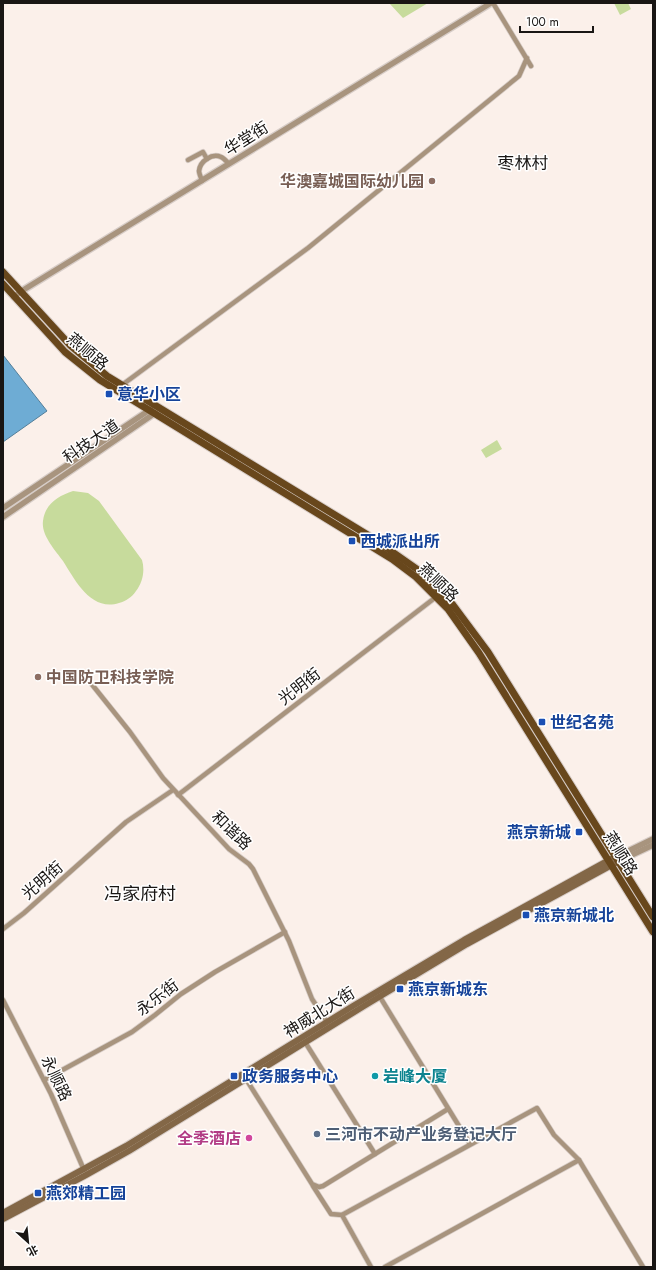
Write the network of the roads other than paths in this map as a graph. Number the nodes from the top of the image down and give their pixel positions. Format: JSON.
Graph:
{"nodes":[{"id":1,"x":492,"y":3,"type":"edge"},
{"id":2,"x":527,"y":58,"type":"junction"},
{"id":3,"x":531,"y":66,"type":"dead end"},
{"id":4,"x":207,"y":159,"type":"junction"},
{"id":5,"x":188,"y":160,"type":"dead end"},
{"id":6,"x":229,"y":164,"type":"junction"},
{"id":7,"x":202,"y":180,"type":"junction"},
{"id":8,"x":3,"y":272,"type":"edge"},
{"id":9,"x":3,"y":284,"type":"edge"},
{"id":10,"x":20,"y":292,"type":"junction"},
{"id":11,"x":14,"y":297,"type":"junction"},
{"id":12,"x":122,"y":385,"type":"junction"},
{"id":13,"x":153,"y":410,"type":"junction"},
{"id":14,"x":3,"y":508,"type":"edge"},
{"id":15,"x":3,"y":517,"type":"edge"},
{"id":16,"x":436,"y":597,"type":"junction"},
{"id":17,"x":86,"y":677,"type":"dead end"},
{"id":18,"x":173,"y":790,"type":"junction"},
{"id":19,"x":178,"y":795,"type":"junction"},
{"id":20,"x":653,"y":839,"type":"edge"},
{"id":21,"x":653,"y":845,"type":"edge"},
{"id":22,"x":618,"y":859,"type":"junction"},
{"id":23,"x":610,"y":862,"type":"junction"},
{"id":24,"x":653,"y":917,"type":"edge"},
{"id":25,"x":3,"y":929,"type":"edge"},
{"id":26,"x":285,"y":932,"type":"junction"},
{"id":27,"x":653,"y":932,"type":"edge"},
{"id":28,"x":380,"y":997,"type":"junction"},
{"id":29,"x":3,"y":1000,"type":"edge"},
{"id":30,"x":328,"y":1022,"type":"junction"},
{"id":31,"x":305,"y":1042,"type":"junction"},
{"id":32,"x":246,"y":1079,"type":"junction"},
{"id":33,"x":44,"y":1080,"type":"junction"},
{"id":34,"x":448,"y":1109,"type":"junction"},
{"id":35,"x":470,"y":1144,"type":"junction"},
{"id":36,"x":375,"y":1154,"type":"junction"},
{"id":37,"x":579,"y":1160,"type":"junction"},
{"id":38,"x":84,"y":1170,"type":"junction"},
{"id":39,"x":312,"y":1184,"type":"junction"},
{"id":40,"x":3,"y":1213,"type":"edge"},
{"id":41,"x":342,"y":1215,"type":"junction"},
{"id":42,"x":3,"y":1219,"type":"edge"},
{"id":43,"x":371,"y":1267,"type":"edge"},
{"id":44,"x":385,"y":1267,"type":"edge"},
{"id":45,"x":643,"y":1267,"type":"edge"}],
"edges":[{"from":1,"to":2,"type":"street"},
{"from":1,"to":6,"type":"street","name":"华堂街"},
{"from":2,"to":3,"type":"street"},
{"from":2,"to":12,"type":"street"},
{"from":4,"to":5,"type":"street"},
{"from":4,"to":6,"type":"street"},
{"from":4,"to":7,"type":"street"},
{"from":6,"to":7,"type":"street","name":"华堂街"},
{"from":7,"to":10,"type":"street","name":"华堂街"},
{"from":8,"to":10,"type":"main road","name":"燕顺路"},
{"from":9,"to":11,"type":"main road","name":"燕顺路"},
{"from":10,"to":11,"type":"street","name":"华堂街"},
{"from":10,"to":12,"type":"main road","name":"燕顺路"},
{"from":11,"to":13,"type":"main road","name":"燕顺路"},
{"from":12,"to":13,"type":"main road","name":"燕顺路"},
{"from":13,"to":14,"type":"street","name":"科技大道"},
{"from":13,"to":15,"type":"street","name":"科技大道"},
{"from":13,"to":16,"type":"main road","name":"燕顺路"},
{"from":13,"to":22,"type":"main road","name":"燕顺路"},
{"from":16,"to":19,"type":"street","name":"光明街"},
{"from":16,"to":23,"type":"main road","name":"燕顺路"},
{"from":17,"to":18,"type":"street","name":"和谐路"},
{"from":18,"to":19,"type":"street","name":"和谐路"},
{"from":18,"to":25,"type":"street","name":"光明街"},
{"from":19,"to":26,"type":"street","name":"和谐路"},
{"from":20,"to":22,"type":"street","name":"神威北大街"},
{"from":21,"to":22,"type":"street","name":"神威北大街"},
{"from":22,"to":23,"type":"main road","name":"神威北大街"},
{"from":22,"to":24,"type":"main road","name":"燕顺路"},
{"from":23,"to":27,"type":"main road","name":"燕顺路"},
{"from":23,"to":28,"type":"main road","name":"神威北大街"},
{"from":23,"to":30,"type":"main road","name":"神威北大街"},
{"from":26,"to":30,"type":"street","name":"和谐路"},
{"from":26,"to":33,"type":"street","name":"永乐街"},
{"from":28,"to":31,"type":"main road","name":"神威北大街"},
{"from":28,"to":34,"type":"street"},
{"from":29,"to":33,"type":"street","name":"永顺路"},
{"from":30,"to":38,"type":"main road","name":"神威北大街"},
{"from":31,"to":32,"type":"main road","name":"神威北大街"},
{"from":31,"to":36,"type":"street"},
{"from":32,"to":39,"type":"street"},
{"from":32,"to":42,"type":"main road","name":"神威北大街"},
{"from":33,"to":38,"type":"street","name":"永顺路"},
{"from":34,"to":35,"type":"street"},
{"from":34,"to":36,"type":"street"},
{"from":35,"to":37,"type":"street"},
{"from":35,"to":41,"type":"street"},
{"from":36,"to":39,"type":"street"},
{"from":37,"to":44,"type":"street"},
{"from":37,"to":45,"type":"street"},
{"from":38,"to":40,"type":"main road","name":"神威北大街"},
{"from":39,"to":41,"type":"street"},
{"from":41,"to":43,"type":"street"}]}
